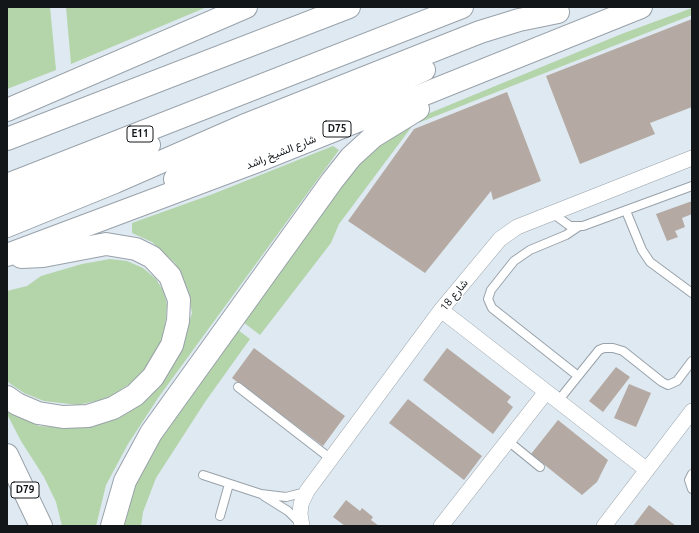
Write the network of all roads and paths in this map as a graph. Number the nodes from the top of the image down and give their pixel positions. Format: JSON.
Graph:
{"nodes":[{"id":1,"x":246,"y":7,"type":"edge"},
{"id":2,"x":349,"y":7,"type":"edge"},
{"id":3,"x":462,"y":7,"type":"edge"},
{"id":4,"x":641,"y":7,"type":"edge"},
{"id":5,"x":564,"y":10,"type":"edge"},
{"id":6,"x":542,"y":47,"type":"junction"},
{"id":7,"x":272,"y":82,"type":"junction"},
{"id":8,"x":7,"y":110,"type":"edge"},
{"id":9,"x":7,"y":139,"type":"edge"},
{"id":10,"x":692,"y":158,"type":"edge"},
{"id":11,"x":7,"y":185,"type":"edge"},
{"id":12,"x":692,"y":186,"type":"edge"},
{"id":13,"x":7,"y":206,"type":"edge"},
{"id":14,"x":132,"y":208,"type":"junction"},
{"id":15,"x":626,"y":211,"type":"junction"},
{"id":16,"x":552,"y":213,"type":"junction"},
{"id":17,"x":7,"y":226,"type":"edge"},
{"id":18,"x":578,"y":227,"type":"junction"},
{"id":19,"x":7,"y":256,"type":"edge"},
{"id":20,"x":692,"y":293,"type":"edge"},
{"id":21,"x":441,"y":310,"type":"junction"},
{"id":22,"x":692,"y":361,"type":"edge"},
{"id":23,"x":578,"y":376,"type":"junction"},
{"id":24,"x":238,"y":387,"type":"dead end"},
{"id":25,"x":546,"y":392,"type":"junction"},
{"id":26,"x":7,"y":397,"type":"edge"},
{"id":27,"x":558,"y":401,"type":"junction"},
{"id":28,"x":692,"y":411,"type":"edge"},
{"id":29,"x":508,"y":441,"type":"junction"},
{"id":30,"x":7,"y":455,"type":"edge"},
{"id":31,"x":331,"y":459,"type":"junction"},
{"id":32,"x":540,"y":467,"type":"dead end"},
{"id":33,"x":646,"y":470,"type":"junction"},
{"id":34,"x":692,"y":474,"type":"edge"},
{"id":35,"x":203,"y":475,"type":"dead end"},
{"id":36,"x":229,"y":484,"type":"junction"},
{"id":37,"x":692,"y":489,"type":"edge"},
{"id":38,"x":307,"y":491,"type":"junction"},
{"id":39,"x":261,"y":494,"type":"junction"},
{"id":40,"x":220,"y":516,"type":"dead end"},
{"id":41,"x":302,"y":525,"type":"edge"},
{"id":42,"x":42,"y":526,"type":"edge"},
{"id":43,"x":112,"y":526,"type":"edge"},
{"id":44,"x":441,"y":526,"type":"edge"},
{"id":45,"x":604,"y":526,"type":"edge"}],
"edges":[{"from":1,"to":8,"type":"main road"},
{"from":2,"to":9,"type":"main road"},
{"from":3,"to":7,"type":"main road","number":"E11"},
{"from":4,"to":6,"type":"main road","name":"شارع الشيخ راشد","number":"D75"},
{"from":5,"to":14,"type":"main road"},
{"from":5,"to":17,"type":"main road"},
{"from":6,"to":14,"type":"main road","name":"شارع الشيخ راشد","number":"D75"},
{"from":6,"to":43,"type":"main road"},
{"from":7,"to":11,"type":"main road","number":"E11"},
{"from":7,"to":13,"type":"main road"},
{"from":10,"to":16,"type":"street","name":"شارع 18"},
{"from":12,"to":15,"type":"lane"},
{"from":14,"to":19,"type":"main road","name":"شارع الشيخ راشد","number":"D75"},
{"from":15,"to":18,"type":"lane"},
{"from":15,"to":20,"type":"lane"},
{"from":16,"to":18,"type":"lane"},
{"from":16,"to":21,"type":"street","name":"شارع 18"},
{"from":18,"to":23,"type":"lane"},
{"from":19,"to":26,"type":"main road"},
{"from":21,"to":25,"type":"street"},
{"from":21,"to":31,"type":"street","name":"شارع 18"},
{"from":22,"to":23,"type":"lane"},
{"from":23,"to":27,"type":"lane"},
{"from":24,"to":31,"type":"lane"},
{"from":25,"to":27,"type":"street"},
{"from":25,"to":29,"type":"street"},
{"from":27,"to":33,"type":"street"},
{"from":28,"to":33,"type":"street"},
{"from":29,"to":32,"type":"lane"},
{"from":29,"to":44,"type":"street"},
{"from":30,"to":42,"type":"main road","number":"D79"},
{"from":31,"to":38,"type":"street","name":"شارع 18"},
{"from":33,"to":45,"type":"street"},
{"from":34,"to":37,"type":"lane"},
{"from":35,"to":36,"type":"lane"},
{"from":36,"to":39,"type":"lane"},
{"from":36,"to":40,"type":"lane"},
{"from":38,"to":39,"type":"lane"},
{"from":38,"to":41,"type":"street","name":"شارع 18"},
{"from":39,"to":41,"type":"lane"}]}
